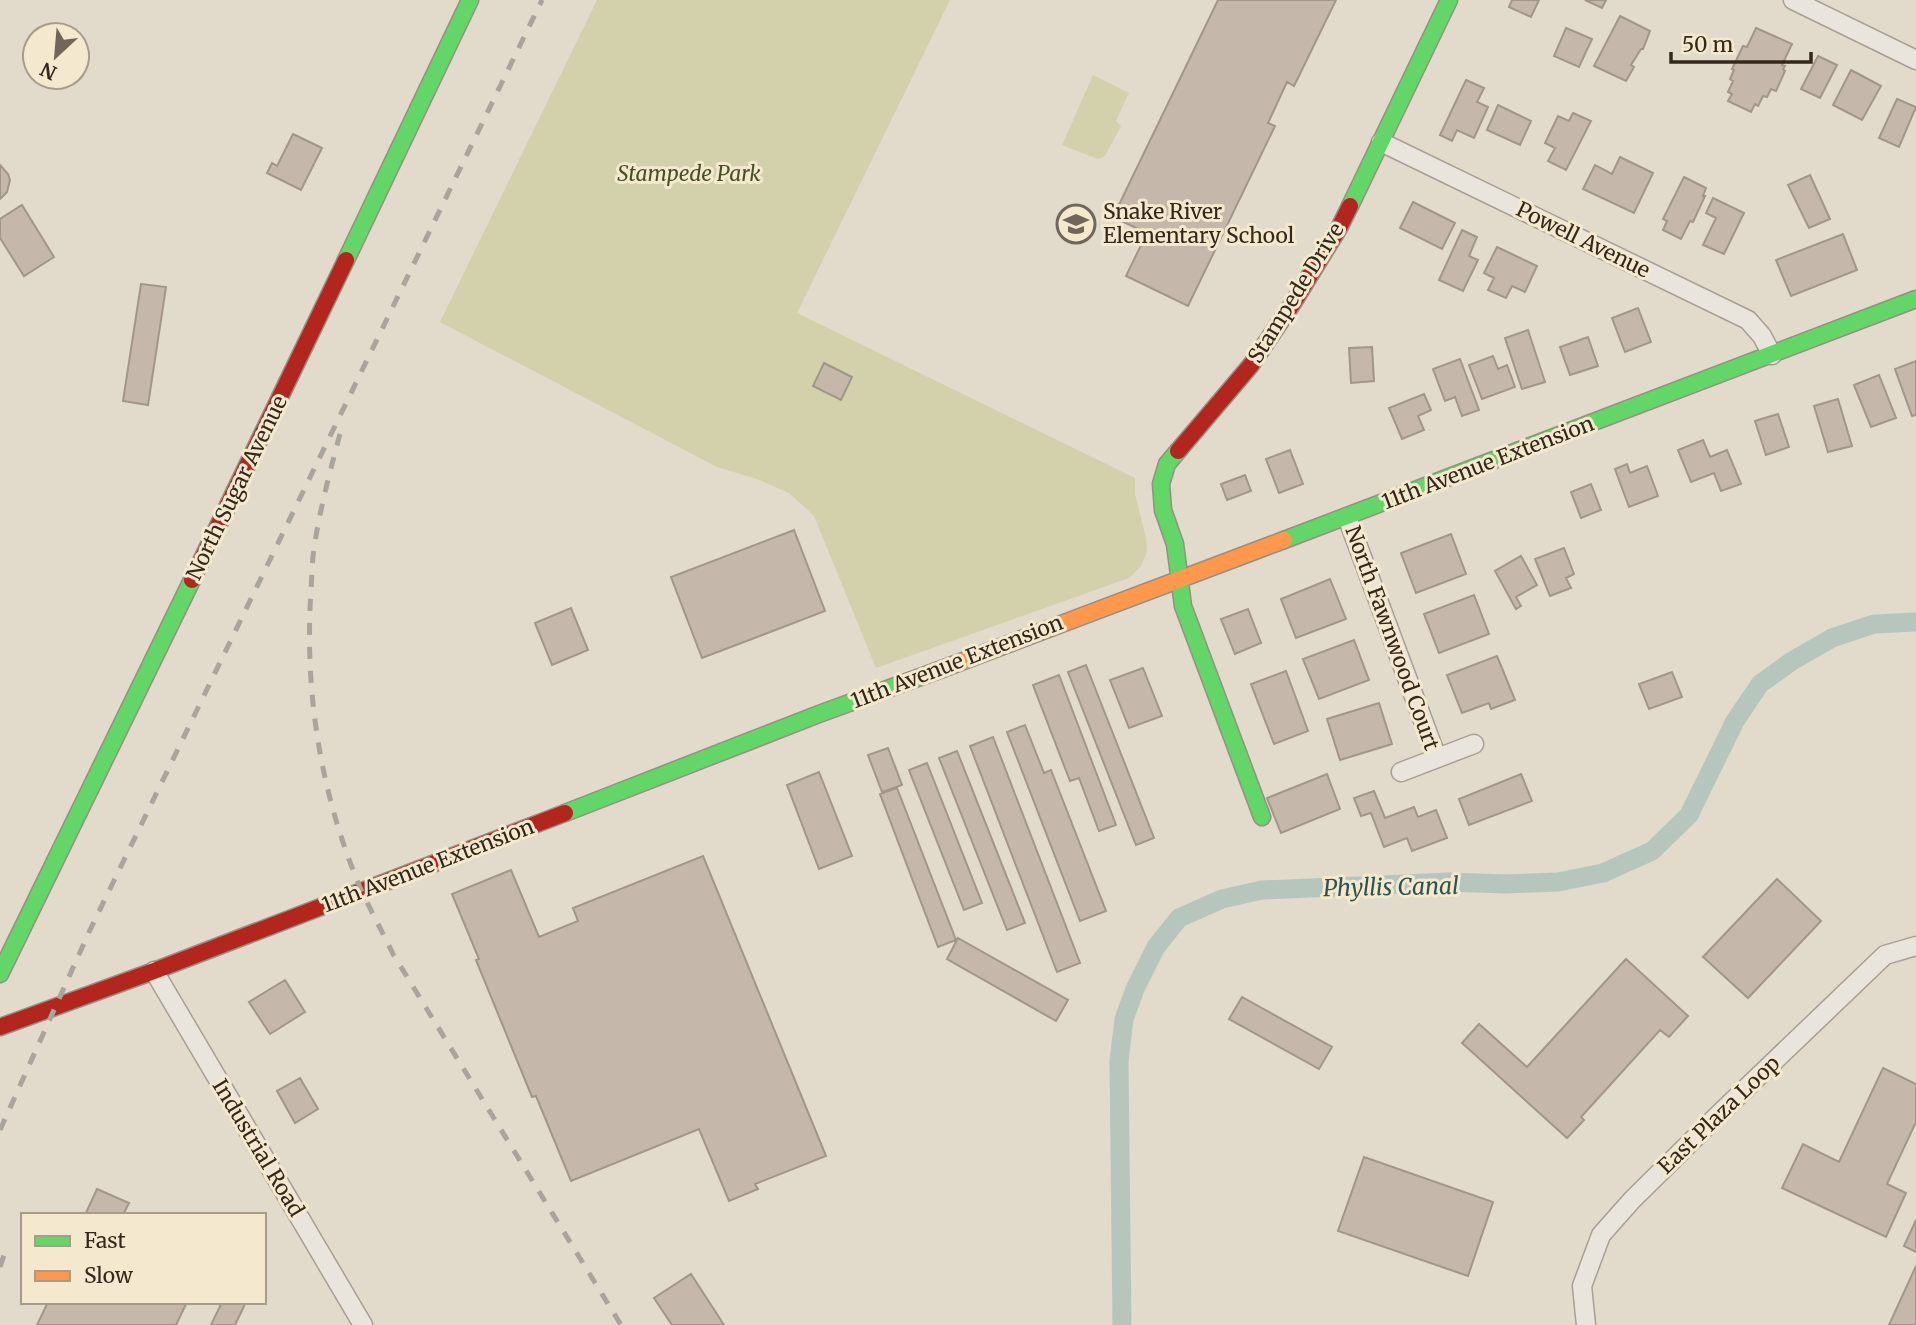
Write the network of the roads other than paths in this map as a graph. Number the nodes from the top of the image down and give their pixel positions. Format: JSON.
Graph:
{"nodes":[{"id":1,"x":470,"y":0,"type":"edge"},
{"id":2,"x":1449,"y":0,"type":"edge"},
{"id":3,"x":1793,"y":0,"type":"edge"},
{"id":4,"x":1916,"y":60,"type":"edge"},
{"id":5,"x":1381,"y":142,"type":"junction"},
{"id":6,"x":1916,"y":299,"type":"edge"},
{"id":7,"x":1772,"y":355,"type":"junction"},
{"id":8,"x":1347,"y":517,"type":"junction"},
{"id":9,"x":1179,"y":578,"type":"junction"},
{"id":10,"x":1474,"y":744,"type":"dead end"},
{"id":11,"x":1437,"y":758,"type":"junction"},
{"id":12,"x":1401,"y":772,"type":"dead end"},
{"id":13,"x":1262,"y":817,"type":"dead end"},
{"id":14,"x":1916,"y":946,"type":"edge"},
{"id":15,"x":154,"y":971,"type":"junction"},
{"id":16,"x":0,"y":974,"type":"edge"},
{"id":17,"x":0,"y":1027,"type":"edge"},
{"id":18,"x":363,"y":1325,"type":"edge"},
{"id":19,"x":1586,"y":1325,"type":"edge"}],
"edges":[{"from":1,"to":16,"type":"street","name":"North Sugar Avenue"},
{"from":2,"to":5,"type":"street","name":"Stampede Drive"},
{"from":3,"to":4,"type":"street"},
{"from":5,"to":7,"type":"street","name":"Powell Avenue"},
{"from":5,"to":9,"type":"street","name":"Stampede Drive"},
{"from":6,"to":7,"type":"street","name":"11th Avenue Extension"},
{"from":7,"to":8,"type":"street","name":"11th Avenue Extension"},
{"from":8,"to":9,"type":"street","name":"11th Avenue Extension"},
{"from":8,"to":11,"type":"street","name":"North Fawnwood Court"},
{"from":9,"to":13,"type":"street","name":"Stampede Drive"},
{"from":9,"to":15,"type":"street","name":"11th Avenue Extension"},
{"from":10,"to":11,"type":"street","name":"North Fawnwood Court"},
{"from":11,"to":12,"type":"street","name":"North Fawnwood Court"},
{"from":14,"to":19,"type":"street","name":"East Plaza Loop"},
{"from":15,"to":17,"type":"street","name":"11th Avenue Extension"},
{"from":15,"to":18,"type":"street","name":"Industrial Road"}]}
